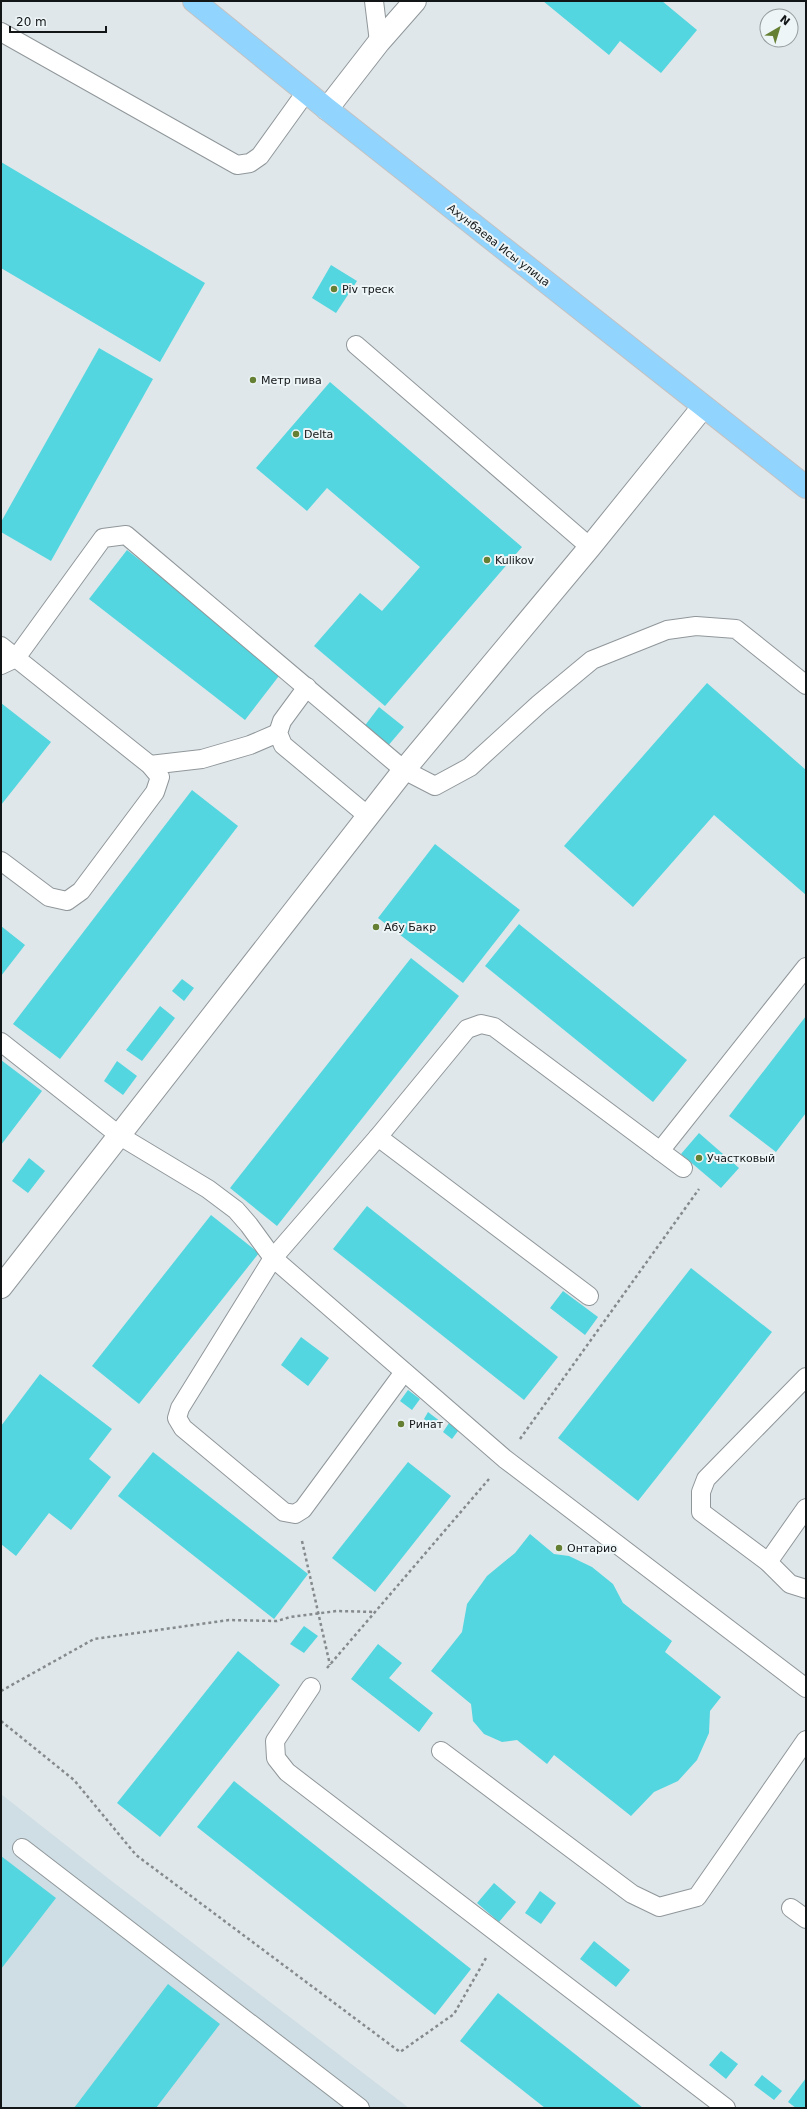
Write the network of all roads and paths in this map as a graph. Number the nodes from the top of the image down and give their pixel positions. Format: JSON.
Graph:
{"nodes":[{"id":1,"x":194,"y":1,"type":"edge"},
{"id":2,"x":374,"y":1,"type":"edge"},
{"id":3,"x":415,"y":1,"type":"edge"},
{"id":4,"x":1,"y":32,"type":"edge"},
{"id":5,"x":379,"y":42,"type":"junction"},
{"id":6,"x":306,"y":92,"type":"junction"},
{"id":7,"x":328,"y":109,"type":"junction"},
{"id":8,"x":356,"y":345,"type":"dead end"},
{"id":9,"x":703,"y":407,"type":"junction"},
{"id":10,"x":806,"y":487,"type":"edge"},
{"id":11,"x":590,"y":547,"type":"junction"},
{"id":12,"x":1,"y":646,"type":"edge"},
{"id":13,"x":9,"y":662,"type":"edge"},
{"id":14,"x":806,"y":685,"type":"edge"},
{"id":15,"x":307,"y":687,"type":"junction"},
{"id":16,"x":278,"y":733,"type":"junction"},
{"id":17,"x":150,"y":765,"type":"junction"},
{"id":18,"x":404,"y":770,"type":"junction"},
{"id":19,"x":368,"y":816,"type":"junction"},
{"id":20,"x":1,"y":861,"type":"edge"},
{"id":21,"x":806,"y":967,"type":"edge"},
{"id":22,"x":1,"y":1042,"type":"edge"},
{"id":23,"x":120,"y":1136,"type":"junction"},
{"id":24,"x":378,"y":1137,"type":"junction"},
{"id":25,"x":660,"y":1151,"type":"junction"},
{"id":26,"x":683,"y":1168,"type":"dead end"},
{"id":27,"x":273,"y":1258,"type":"junction"},
{"id":28,"x":1,"y":1287,"type":"edge"},
{"id":29,"x":589,"y":1296,"type":"dead end"},
{"id":30,"x":404,"y":1372,"type":"junction"},
{"id":31,"x":806,"y":1377,"type":"edge"},
{"id":32,"x":505,"y":1459,"type":"junction"},
{"id":33,"x":806,"y":1508,"type":"edge"},
{"id":34,"x":302,"y":1541,"type":"dead end"},
{"id":35,"x":768,"y":1562,"type":"junction"},
{"id":36,"x":806,"y":1589,"type":"edge"},
{"id":37,"x":375,"y":1612,"type":"junction"},
{"id":38,"x":318,"y":1613,"type":"junction"},
{"id":39,"x":330,"y":1665,"type":"junction"},
{"id":40,"x":311,"y":1687,"type":"joint"},
{"id":41,"x":806,"y":1688,"type":"edge"},
{"id":42,"x":1,"y":1691,"type":"edge"},
{"id":43,"x":1,"y":1721,"type":"edge"},
{"id":44,"x":806,"y":1740,"type":"edge"},
{"id":45,"x":441,"y":1752,"type":"dead end"},
{"id":46,"x":22,"y":1848,"type":"dead end"},
{"id":47,"x":791,"y":1908,"type":"dead end"},
{"id":48,"x":806,"y":1919,"type":"edge"},
{"id":49,"x":500,"y":1935,"type":"junction"},
{"id":50,"x":360,"y":2108,"type":"edge"},
{"id":51,"x":726,"y":2108,"type":"edge"}],
"edges":[{"from":1,"to":6,"type":"main road","name":"Ахунбаева Исы улица"},
{"from":2,"to":5,"type":"lane"},
{"from":3,"to":5,"type":"street"},
{"from":4,"to":6,"type":"lane"},
{"from":5,"to":7,"type":"street"},
{"from":6,"to":7,"type":"main road","name":"Ахунбаева Исы улица"},
{"from":7,"to":9,"type":"main road","name":"Ахунбаева Исы улица"},
{"from":8,"to":11,"type":"lane"},
{"from":9,"to":10,"type":"main road","name":"Ахунбаева Исы улица"},
{"from":9,"to":11,"type":"street"},
{"from":11,"to":18,"type":"street"},
{"from":12,"to":13,"type":"lane"},
{"from":13,"to":15,"type":"lane"},
{"from":13,"to":17,"type":"lane"},
{"from":14,"to":18,"type":"lane"},
{"from":15,"to":16,"type":"lane"},
{"from":15,"to":18,"type":"lane"},
{"from":16,"to":17,"type":"lane"},
{"from":16,"to":19,"type":"lane"},
{"from":17,"to":20,"type":"lane"},
{"from":18,"to":19,"type":"street"},
{"from":19,"to":23,"type":"street"},
{"from":21,"to":25,"type":"lane"},
{"from":22,"to":23,"type":"lane"},
{"from":23,"to":27,"type":"lane"},
{"from":23,"to":28,"type":"street"},
{"from":24,"to":25,"type":"lane"},
{"from":24,"to":27,"type":"lane"},
{"from":24,"to":29,"type":"lane"},
{"from":25,"to":26,"type":"lane"},
{"from":27,"to":30,"type":"lane"},
{"from":27,"to":30,"type":"lane"},
{"from":30,"to":32,"type":"lane"},
{"from":31,"to":35,"type":"lane"},
{"from":32,"to":37,"type":"path"},
{"from":32,"to":41,"type":"lane"},
{"from":33,"to":35,"type":"lane"},
{"from":34,"to":38,"type":"path"},
{"from":35,"to":36,"type":"lane"},
{"from":37,"to":38,"type":"path"},
{"from":37,"to":39,"type":"path"},
{"from":38,"to":39,"type":"path"},
{"from":38,"to":42,"type":"path"},
{"from":39,"to":40,"type":"path"},
{"from":40,"to":49,"type":"lane"},
{"from":43,"to":49,"type":"path"},
{"from":44,"to":45,"type":"lane"},
{"from":46,"to":50,"type":"lane"},
{"from":47,"to":48,"type":"lane"},
{"from":49,"to":51,"type":"lane"}]}
